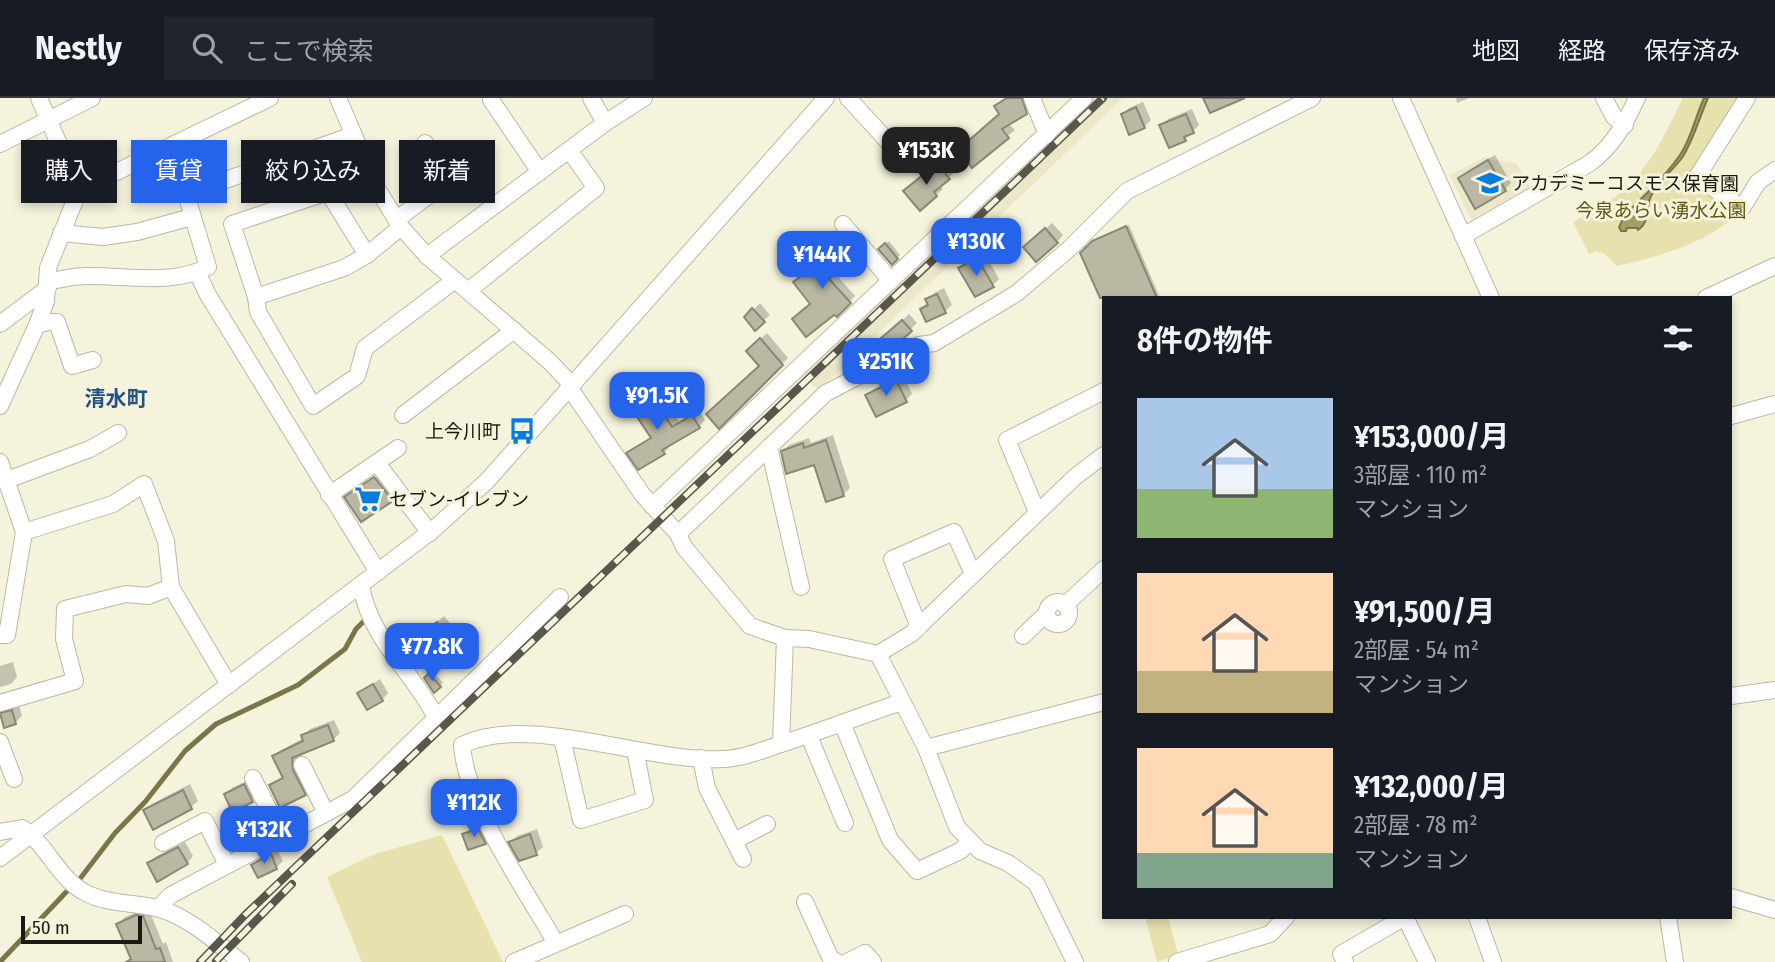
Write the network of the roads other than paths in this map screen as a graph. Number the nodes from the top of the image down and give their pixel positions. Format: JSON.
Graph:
{"nodes":[{"id":1,"x":39,"y":98,"type":"edge"},
{"id":2,"x":92,"y":98,"type":"edge"},
{"id":3,"x":270,"y":98,"type":"edge"},
{"id":4,"x":338,"y":98,"type":"edge"},
{"id":5,"x":591,"y":98,"type":"edge"},
{"id":6,"x":644,"y":98,"type":"edge"},
{"id":7,"x":848,"y":98,"type":"edge"},
{"id":8,"x":1032,"y":98,"type":"edge"},
{"id":9,"x":1084,"y":98,"type":"edge"},
{"id":10,"x":1312,"y":98,"type":"edge"},
{"id":11,"x":1401,"y":98,"type":"edge"},
{"id":12,"x":1604,"y":98,"type":"edge"},
{"id":13,"x":1637,"y":98,"type":"edge"},
{"id":14,"x":1747,"y":98,"type":"edge"},
{"id":15,"x":823,"y":99,"type":"edge"},
{"id":16,"x":491,"y":100,"type":"dead end"},
{"id":17,"x":48,"y":119,"type":"junction"},
{"id":18,"x":605,"y":123,"type":"junction"},
{"id":19,"x":1625,"y":125,"type":"junction"},
{"id":20,"x":353,"y":135,"type":"junction"},
{"id":21,"x":1047,"y":135,"type":"junction"},
{"id":22,"x":57,"y":140,"type":"edge"},
{"id":23,"x":0,"y":144,"type":"edge"},
{"id":24,"x":569,"y":150,"type":"junction"},
{"id":25,"x":905,"y":160,"type":"dead end"},
{"id":26,"x":1775,"y":170,"type":"edge"},
{"id":27,"x":117,"y":172,"type":"edge"},
{"id":28,"x":540,"y":172,"type":"junction"},
{"id":29,"x":74,"y":203,"type":"edge"},
{"id":30,"x":423,"y":203,"type":"edge"},
{"id":31,"x":192,"y":217,"type":"junction"},
{"id":32,"x":399,"y":224,"type":"junction"},
{"id":33,"x":843,"y":224,"type":"dead end"},
{"id":34,"x":61,"y":233,"type":"junction"},
{"id":35,"x":1464,"y":236,"type":"junction"},
{"id":36,"x":367,"y":255,"type":"junction"},
{"id":37,"x":427,"y":256,"type":"junction"},
{"id":38,"x":1775,"y":266,"type":"edge"},
{"id":39,"x":197,"y":272,"type":"junction"},
{"id":40,"x":455,"y":280,"type":"junction"},
{"id":41,"x":891,"y":281,"type":"junction"},
{"id":42,"x":47,"y":284,"type":"junction"},
{"id":43,"x":468,"y":291,"type":"junction"},
{"id":44,"x":1484,"y":296,"type":"edge"},
{"id":45,"x":1710,"y":296,"type":"edge"},
{"id":46,"x":256,"y":297,"type":"junction"},
{"id":47,"x":0,"y":324,"type":"edge"},
{"id":48,"x":37,"y":326,"type":"junction"},
{"id":49,"x":514,"y":330,"type":"junction"},
{"id":50,"x":93,"y":360,"type":"dead end"},
{"id":51,"x":570,"y":386,"type":"junction"},
{"id":52,"x":1102,"y":392,"type":"edge"},
{"id":53,"x":1775,"y":404,"type":"edge"},
{"id":54,"x":0,"y":406,"type":"edge"},
{"id":55,"x":403,"y":415,"type":"dead end"},
{"id":56,"x":1732,"y":416,"type":"edge"},
{"id":57,"x":118,"y":433,"type":"dead end"},
{"id":58,"x":769,"y":447,"type":"junction"},
{"id":59,"x":398,"y":448,"type":"dead end"},
{"id":60,"x":1102,"y":456,"type":"edge"},
{"id":61,"x":0,"y":462,"type":"edge"},
{"id":62,"x":377,"y":463,"type":"junction"},
{"id":63,"x":7,"y":480,"type":"junction"},
{"id":64,"x":329,"y":495,"type":"junction"},
{"id":65,"x":652,"y":506,"type":"junction"},
{"id":66,"x":1037,"y":512,"type":"junction"},
{"id":67,"x":24,"y":532,"type":"junction"},
{"id":68,"x":430,"y":533,"type":"junction"},
{"id":69,"x":678,"y":534,"type":"junction"},
{"id":70,"x":1102,"y":571,"type":"edge"},
{"id":71,"x":378,"y":572,"type":"junction"},
{"id":72,"x":973,"y":574,"type":"junction"},
{"id":73,"x":361,"y":585,"type":"junction"},
{"id":74,"x":171,"y":587,"type":"junction"},
{"id":75,"x":801,"y":587,"type":"dead end"},
{"id":76,"x":560,"y":597,"type":"dead end"},
{"id":77,"x":919,"y":627,"type":"junction"},
{"id":78,"x":0,"y":635,"type":"edge"},
{"id":79,"x":1023,"y":636,"type":"dead end"},
{"id":80,"x":785,"y":638,"type":"junction"},
{"id":81,"x":878,"y":654,"type":"junction"},
{"id":82,"x":229,"y":685,"type":"junction"},
{"id":83,"x":1775,"y":691,"type":"edge"},
{"id":84,"x":1732,"y":696,"type":"edge"},
{"id":85,"x":901,"y":702,"type":"junction"},
{"id":86,"x":0,"y":703,"type":"edge"},
{"id":87,"x":1102,"y":703,"type":"edge"},
{"id":88,"x":435,"y":716,"type":"junction"},
{"id":89,"x":842,"y":723,"type":"junction"},
{"id":90,"x":809,"y":736,"type":"junction"},
{"id":91,"x":562,"y":738,"type":"junction"},
{"id":92,"x":0,"y":743,"type":"edge"},
{"id":93,"x":781,"y":744,"type":"junction"},
{"id":94,"x":926,"y":748,"type":"junction"},
{"id":95,"x":635,"y":750,"type":"junction"},
{"id":96,"x":701,"y":758,"type":"junction"},
{"id":97,"x":302,"y":765,"type":"dead end"},
{"id":98,"x":253,"y":778,"type":"dead end"},
{"id":99,"x":14,"y":779,"type":"dead end"},
{"id":100,"x":326,"y":813,"type":"junction"},
{"id":101,"x":845,"y":823,"type":"dead end"},
{"id":102,"x":767,"y":824,"type":"dead end"},
{"id":103,"x":0,"y":832,"type":"edge"},
{"id":104,"x":32,"y":834,"type":"junction"},
{"id":105,"x":282,"y":836,"type":"junction"},
{"id":106,"x":734,"y":841,"type":"junction"},
{"id":107,"x":970,"y":842,"type":"junction"},
{"id":108,"x":163,"y":843,"type":"dead end"},
{"id":109,"x":0,"y":858,"type":"edge"},
{"id":110,"x":743,"y":859,"type":"dead end"},
{"id":111,"x":227,"y":865,"type":"junction"},
{"id":112,"x":1732,"y":897,"type":"edge"},
{"id":113,"x":805,"y":902,"type":"dead end"},
{"id":114,"x":158,"y":908,"type":"junction"},
{"id":115,"x":1775,"y":910,"type":"edge"},
{"id":116,"x":625,"y":914,"type":"dead end"},
{"id":117,"x":1284,"y":919,"type":"edge"},
{"id":118,"x":1402,"y":919,"type":"edge"},
{"id":119,"x":1406,"y":919,"type":"edge"},
{"id":120,"x":1478,"y":919,"type":"edge"},
{"id":121,"x":1668,"y":919,"type":"edge"},
{"id":122,"x":556,"y":943,"type":"junction"},
{"id":123,"x":241,"y":962,"type":"edge"},
{"id":124,"x":513,"y":962,"type":"edge"},
{"id":125,"x":837,"y":962,"type":"edge"},
{"id":126,"x":846,"y":962,"type":"edge"},
{"id":127,"x":873,"y":962,"type":"edge"},
{"id":128,"x":1075,"y":962,"type":"edge"},
{"id":129,"x":1177,"y":962,"type":"edge"},
{"id":130,"x":1345,"y":962,"type":"edge"},
{"id":131,"x":1427,"y":962,"type":"edge"},
{"id":132,"x":1493,"y":962,"type":"edge"},
{"id":133,"x":1675,"y":962,"type":"edge"}],
"edges":[{"from":1,"to":17,"type":"street"},
{"from":2,"to":17,"type":"street"},
{"from":3,"to":27,"type":"street"},
{"from":4,"to":20,"type":"street"},
{"from":5,"to":18,"type":"street"},
{"from":6,"to":18,"type":"street"},
{"from":7,"to":25,"type":"street"},
{"from":8,"to":21,"type":"street"},
{"from":9,"to":21,"type":"street"},
{"from":10,"to":58,"type":"street"},
{"from":11,"to":35,"type":"street"},
{"from":12,"to":19,"type":"street"},
{"from":13,"to":19,"type":"street"},
{"from":14,"to":26,"type":"street"},
{"from":15,"to":51,"type":"street"},
{"from":16,"to":28,"type":"street"},
{"from":17,"to":22,"type":"street"},
{"from":17,"to":23,"type":"street"},
{"from":18,"to":24,"type":"street"},
{"from":19,"to":35,"type":"street"},
{"from":20,"to":31,"type":"street"},
{"from":20,"to":32,"type":"street"},
{"from":21,"to":41,"type":"street"},
{"from":24,"to":28,"type":"street"},
{"from":24,"to":43,"type":"street"},
{"from":28,"to":37,"type":"street"},
{"from":29,"to":34,"type":"street"},
{"from":30,"to":32,"type":"street"},
{"from":31,"to":34,"type":"street"},
{"from":31,"to":39,"type":"street"},
{"from":32,"to":36,"type":"street"},
{"from":32,"to":37,"type":"street"},
{"from":33,"to":41,"type":"street"},
{"from":34,"to":42,"type":"street"},
{"from":35,"to":44,"type":"street"},
{"from":36,"to":46,"type":"street"},
{"from":36,"to":46,"type":"street"},
{"from":37,"to":40,"type":"street"},
{"from":38,"to":45,"type":"street"},
{"from":39,"to":42,"type":"street"},
{"from":39,"to":64,"type":"street"},
{"from":40,"to":43,"type":"street"},
{"from":40,"to":46,"type":"street"},
{"from":41,"to":65,"type":"street"},
{"from":42,"to":47,"type":"street"},
{"from":42,"to":48,"type":"street"},
{"from":43,"to":49,"type":"street"},
{"from":48,"to":50,"type":"street"},
{"from":48,"to":54,"type":"street"},
{"from":49,"to":51,"type":"street"},
{"from":49,"to":55,"type":"street"},
{"from":51,"to":65,"type":"street"},
{"from":51,"to":68,"type":"street"},
{"from":52,"to":66,"type":"street"},
{"from":53,"to":56,"type":"street"},
{"from":57,"to":63,"type":"street"},
{"from":58,"to":69,"type":"street"},
{"from":58,"to":75,"type":"street"},
{"from":59,"to":62,"type":"street"},
{"from":60,"to":66,"type":"street"},
{"from":61,"to":63,"type":"street"},
{"from":62,"to":64,"type":"street"},
{"from":62,"to":68,"type":"street"},
{"from":63,"to":67,"type":"street"},
{"from":64,"to":71,"type":"street"},
{"from":65,"to":69,"type":"street"},
{"from":66,"to":72,"type":"street"},
{"from":67,"to":74,"type":"street"},
{"from":67,"to":78,"type":"street"},
{"from":68,"to":71,"type":"street"},
{"from":69,"to":80,"type":"street"},
{"from":70,"to":79,"type":"street"},
{"from":71,"to":73,"type":"street"},
{"from":72,"to":77,"type":"street"},
{"from":72,"to":77,"type":"street"},
{"from":73,"to":82,"type":"street"},
{"from":73,"to":88,"type":"street"},
{"from":74,"to":82,"type":"street"},
{"from":74,"to":86,"type":"street"},
{"from":76,"to":88,"type":"street"},
{"from":77,"to":81,"type":"street"},
{"from":80,"to":81,"type":"street"},
{"from":80,"to":93,"type":"street"},
{"from":81,"to":85,"type":"street"},
{"from":82,"to":104,"type":"street"},
{"from":83,"to":84,"type":"street"},
{"from":85,"to":89,"type":"street"},
{"from":85,"to":94,"type":"street"},
{"from":87,"to":94,"type":"street"},
{"from":88,"to":100,"type":"street"},
{"from":89,"to":90,"type":"street"},
{"from":89,"to":107,"type":"street"},
{"from":90,"to":93,"type":"street"},
{"from":90,"to":101,"type":"street"},
{"from":91,"to":95,"type":"street"},
{"from":91,"to":95,"type":"street"},
{"from":91,"to":122,"type":"street"},
{"from":92,"to":99,"type":"street"},
{"from":93,"to":96,"type":"street"},
{"from":94,"to":107,"type":"street"},
{"from":95,"to":96,"type":"street"},
{"from":96,"to":106,"type":"street"},
{"from":97,"to":100,"type":"street"},
{"from":98,"to":105,"type":"street"},
{"from":100,"to":105,"type":"street"},
{"from":102,"to":106,"type":"street"},
{"from":103,"to":104,"type":"street"},
{"from":104,"to":109,"type":"street"},
{"from":104,"to":114,"type":"street"},
{"from":105,"to":111,"type":"street"},
{"from":106,"to":110,"type":"street"},
{"from":107,"to":128,"type":"street"},
{"from":108,"to":111,"type":"street"},
{"from":111,"to":114,"type":"street"},
{"from":112,"to":115,"type":"street"},
{"from":113,"to":125,"type":"street"},
{"from":114,"to":123,"type":"street"},
{"from":116,"to":122,"type":"street"},
{"from":117,"to":129,"type":"street"},
{"from":118,"to":130,"type":"street"},
{"from":119,"to":131,"type":"street"},
{"from":120,"to":132,"type":"street"},
{"from":121,"to":133,"type":"street"},
{"from":122,"to":124,"type":"street"},
{"from":126,"to":127,"type":"street"}]}
